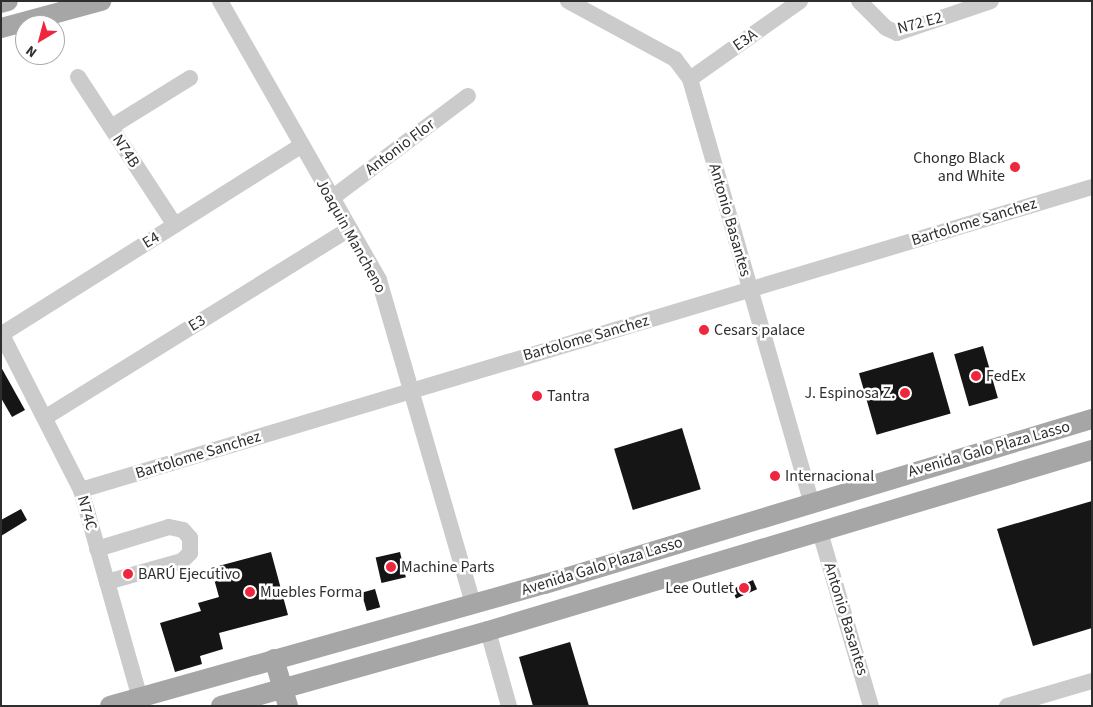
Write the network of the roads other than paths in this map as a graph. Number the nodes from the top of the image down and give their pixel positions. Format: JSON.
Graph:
{"nodes":[{"id":1,"x":8,"y":1,"type":"edge"},
{"id":2,"x":101,"y":1,"type":"edge"},
{"id":3,"x":220,"y":1,"type":"edge"},
{"id":4,"x":568,"y":1,"type":"edge"},
{"id":5,"x":800,"y":1,"type":"edge"},
{"id":6,"x":859,"y":1,"type":"edge"},
{"id":7,"x":991,"y":1,"type":"edge"},
{"id":8,"x":1,"y":3,"type":"edge"},
{"id":9,"x":1,"y":28,"type":"edge"},
{"id":10,"x":78,"y":76,"type":"dead end"},
{"id":11,"x":190,"y":78,"type":"dead end"},
{"id":12,"x":690,"y":79,"type":"junction"},
{"id":13,"x":468,"y":96,"type":"dead end"},
{"id":14,"x":111,"y":127,"type":"junction"},
{"id":15,"x":300,"y":146,"type":"junction"},
{"id":16,"x":1092,"y":187,"type":"edge"},
{"id":17,"x":332,"y":198,"type":"junction"},
{"id":18,"x":175,"y":225,"type":"junction"},
{"id":19,"x":349,"y":229,"type":"junction"},
{"id":20,"x":750,"y":289,"type":"junction"},
{"id":21,"x":1,"y":334,"type":"edge"},
{"id":22,"x":411,"y":390,"type":"junction"},
{"id":23,"x":46,"y":417,"type":"junction"},
{"id":24,"x":1092,"y":419,"type":"edge"},
{"id":25,"x":1092,"y":450,"type":"edge"},
{"id":26,"x":81,"y":490,"type":"junction"},
{"id":27,"x":811,"y":502,"type":"junction"},
{"id":28,"x":820,"y":532,"type":"junction"},
{"id":29,"x":97,"y":549,"type":"junction"},
{"id":30,"x":107,"y":582,"type":"junction"},
{"id":31,"x":472,"y":604,"type":"junction"},
{"id":32,"x":488,"y":631,"type":"junction"},
{"id":33,"x":266,"y":661,"type":"junction"},
{"id":34,"x":1092,"y":681,"type":"edge"},
{"id":35,"x":277,"y":698,"type":"edge"},
{"id":36,"x":140,"y":702,"type":"edge"},
{"id":37,"x":110,"y":706,"type":"edge"},
{"id":38,"x":221,"y":706,"type":"edge"},
{"id":39,"x":509,"y":706,"type":"edge"},
{"id":40,"x":871,"y":706,"type":"edge"},
{"id":41,"x":1007,"y":706,"type":"edge"}],
"edges":[{"from":1,"to":8,"type":"main road"},
{"from":2,"to":9,"type":"main road"},
{"from":3,"to":15,"type":"street","name":"Joaquin Mancheno"},
{"from":4,"to":12,"type":"street","name":"Antonio Basantes"},
{"from":5,"to":12,"type":"street","name":"E3A"},
{"from":6,"to":7,"type":"street","name":"N72 E2"},
{"from":10,"to":14,"type":"street","name":"N74B"},
{"from":11,"to":14,"type":"street"},
{"from":12,"to":20,"type":"street","name":"Antonio Basantes"},
{"from":13,"to":17,"type":"street","name":"Antonio Flor"},
{"from":14,"to":18,"type":"street","name":"N74B"},
{"from":15,"to":17,"type":"street","name":"Joaquin Mancheno"},
{"from":15,"to":18,"type":"street","name":"E4"},
{"from":16,"to":20,"type":"street","name":"Bartolome Sanchez"},
{"from":17,"to":19,"type":"street","name":"Joaquin Mancheno"},
{"from":18,"to":21,"type":"street","name":"E4"},
{"from":19,"to":22,"type":"street","name":"Joaquin Mancheno"},
{"from":19,"to":23,"type":"street","name":"E3"},
{"from":20,"to":22,"type":"street","name":"Bartolome Sanchez"},
{"from":20,"to":27,"type":"street","name":"Antonio Basantes"},
{"from":21,"to":23,"type":"street","name":"N74C"},
{"from":22,"to":26,"type":"street","name":"Bartolome Sanchez"},
{"from":22,"to":31,"type":"street","name":"Joaquin Mancheno"},
{"from":23,"to":26,"type":"street","name":"N74C"},
{"from":24,"to":27,"type":"main road","name":"Avenida Galo Plaza Lasso"},
{"from":25,"to":28,"type":"main road","name":"Avenida Galo Plaza Lasso"},
{"from":26,"to":29,"type":"street","name":"N74C"},
{"from":27,"to":31,"type":"main road","name":"Avenida Galo Plaza Lasso"},
{"from":28,"to":32,"type":"main road","name":"Avenida Galo Plaza Lasso"},
{"from":28,"to":40,"type":"street","name":"Antonio Basantes"},
{"from":29,"to":30,"type":"street","name":"N74C"},
{"from":29,"to":30,"type":"street"},
{"from":30,"to":36,"type":"street","name":"N74C"},
{"from":31,"to":33,"type":"main road","name":"Avenida Galo Plaza Lasso"},
{"from":32,"to":35,"type":"main road","name":"Avenida Galo Plaza Lasso"},
{"from":32,"to":39,"type":"street"},
{"from":33,"to":35,"type":"main road"},
{"from":33,"to":36,"type":"main road","name":"Avenida Galo Plaza Lasso"},
{"from":34,"to":41,"type":"street"},
{"from":35,"to":38,"type":"main road","name":"Avenida Galo Plaza Lasso"},
{"from":36,"to":37,"type":"main road","name":"Avenida Galo Plaza Lasso"}]}
